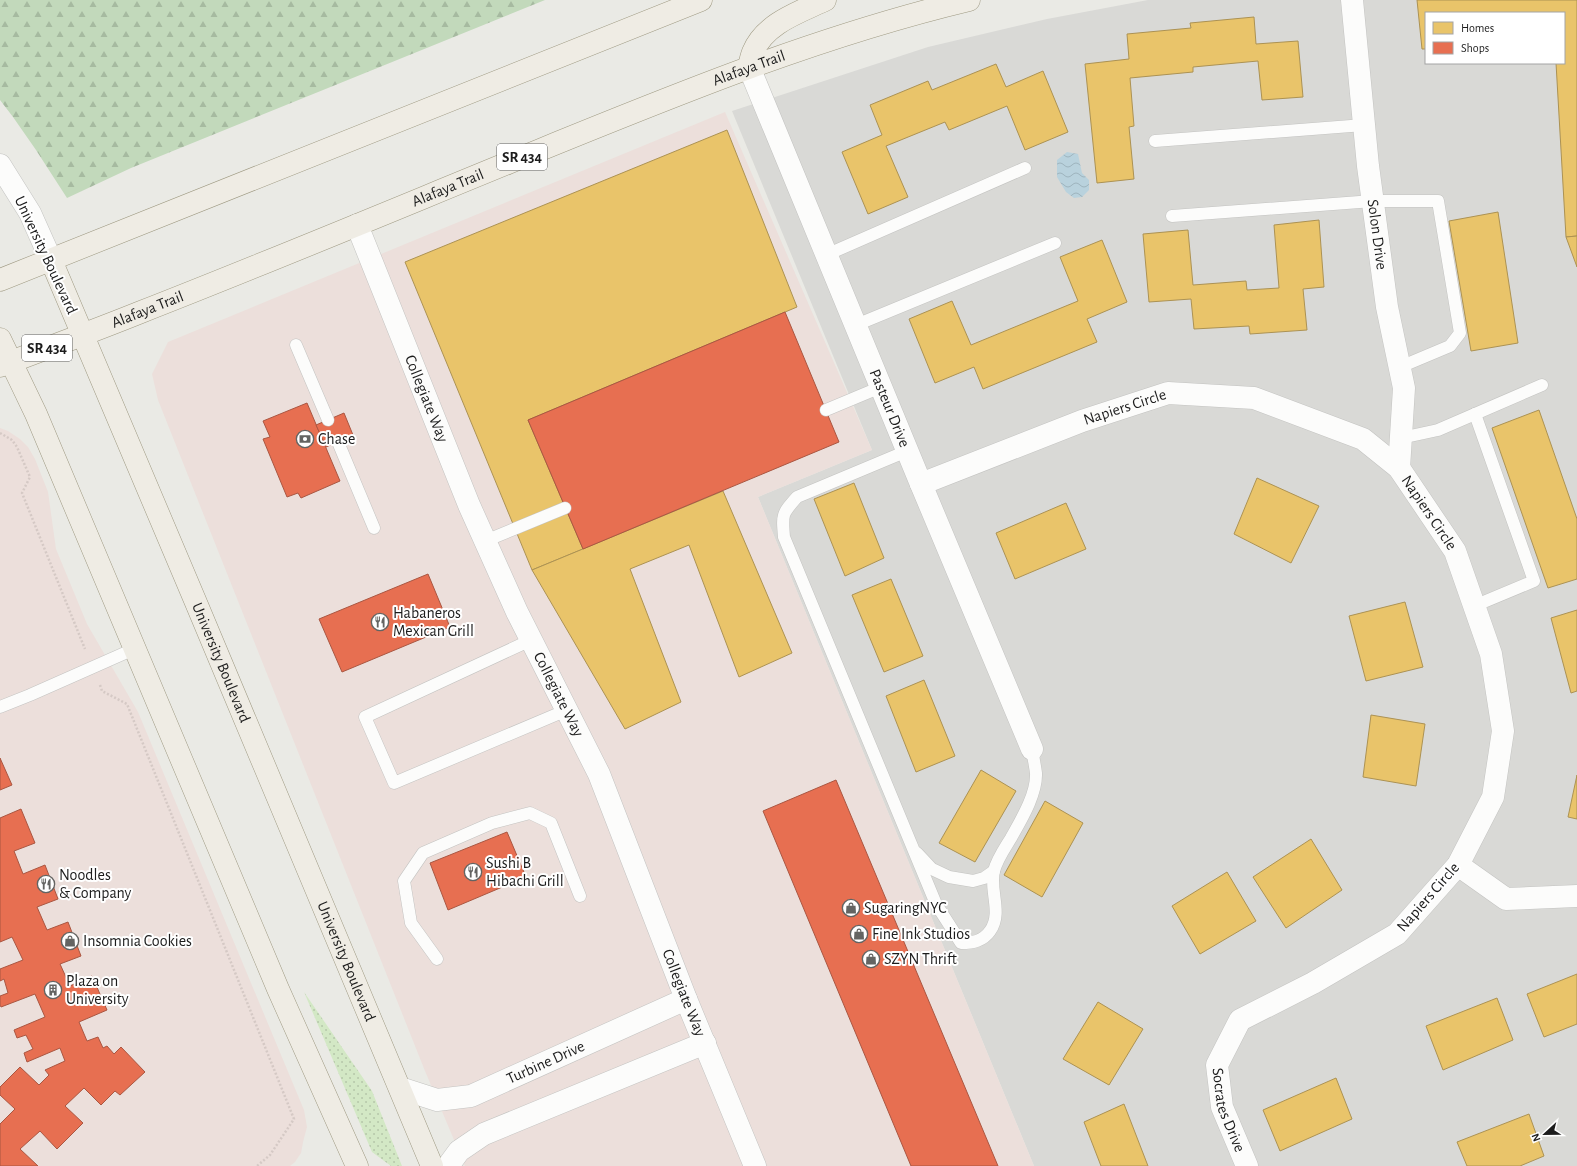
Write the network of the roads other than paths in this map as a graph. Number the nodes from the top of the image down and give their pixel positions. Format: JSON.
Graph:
{"nodes":[{"id":1,"x":701,"y":0,"type":"edge"},
{"id":2,"x":825,"y":0,"type":"edge"},
{"id":3,"x":968,"y":0,"type":"edge"},
{"id":4,"x":1352,"y":0,"type":"edge"},
{"id":5,"x":749,"y":67,"type":"junction"},
{"id":6,"x":1364,"y":126,"type":"junction"},
{"id":7,"x":1155,"y":141,"type":"dead end"},
{"id":8,"x":0,"y":165,"type":"edge"},
{"id":9,"x":1025,"y":168,"type":"dead end"},
{"id":10,"x":1373,"y":201,"type":"junction"},
{"id":11,"x":1172,"y":216,"type":"dead end"},
{"id":12,"x":357,"y":225,"type":"junction"},
{"id":13,"x":1055,"y":243,"type":"dead end"},
{"id":14,"x":826,"y":255,"type":"junction"},
{"id":15,"x":51,"y":260,"type":"junction"},
{"id":16,"x":0,"y":280,"type":"edge"},
{"id":17,"x":856,"y":325,"type":"junction"},
{"id":18,"x":83,"y":335,"type":"junction"},
{"id":19,"x":0,"y":339,"type":"edge"},
{"id":20,"x":296,"y":345,"type":"dead end"},
{"id":21,"x":5,"y":364,"type":"edge"},
{"id":22,"x":1400,"y":367,"type":"junction"},
{"id":23,"x":1542,"y":385,"type":"dead end"},
{"id":24,"x":881,"y":387,"type":"junction"},
{"id":25,"x":826,"y":410,"type":"dead end"},
{"id":26,"x":1475,"y":414,"type":"junction"},
{"id":27,"x":328,"y":420,"type":"dead end"},
{"id":28,"x":1401,"y":438,"type":"junction"},
{"id":29,"x":338,"y":442,"type":"dead end"},
{"id":30,"x":907,"y":451,"type":"junction"},
{"id":31,"x":1399,"y":468,"type":"junction"},
{"id":32,"x":921,"y":484,"type":"junction"},
{"id":33,"x":565,"y":508,"type":"dead end"},
{"id":34,"x":374,"y":528,"type":"dead end"},
{"id":35,"x":485,"y":541,"type":"junction"},
{"id":36,"x":1474,"y":606,"type":"junction"},
{"id":37,"x":531,"y":640,"type":"junction"},
{"id":38,"x":134,"y":648,"type":"junction"},
{"id":39,"x":0,"y":707,"type":"edge"},
{"id":40,"x":567,"y":710,"type":"junction"},
{"id":41,"x":1032,"y":748,"type":"joint"},
{"id":42,"x":912,"y":848,"type":"junction"},
{"id":43,"x":1458,"y":865,"type":"junction"},
{"id":44,"x":994,"y":871,"type":"junction"},
{"id":45,"x":580,"y":896,"type":"dead end"},
{"id":46,"x":1577,"y":896,"type":"edge"},
{"id":47,"x":437,"y":960,"type":"dead end"},
{"id":48,"x":1313,"y":984,"type":"joint"},
{"id":49,"x":686,"y":999,"type":"junction"},
{"id":50,"x":705,"y":1043,"type":"junction"},
{"id":51,"x":400,"y":1088,"type":"junction"},
{"id":52,"x":356,"y":1166,"type":"edge"},
{"id":53,"x":432,"y":1166,"type":"edge"},
{"id":54,"x":448,"y":1166,"type":"edge"},
{"id":55,"x":755,"y":1166,"type":"edge"},
{"id":56,"x":1246,"y":1166,"type":"edge"}],
"edges":[{"from":1,"to":15,"type":"main road"},
{"from":2,"to":5,"type":"main road"},
{"from":3,"to":5,"type":"main road","name":"Alafaya Trail","number":"SR 434"},
{"from":4,"to":6,"type":"street","name":"Solon Drive"},
{"from":5,"to":12,"type":"main road","name":"Alafaya Trail","number":"SR 434"},
{"from":5,"to":14,"type":"street","name":"Pasteur Drive"},
{"from":6,"to":7,"type":"lane"},
{"from":6,"to":10,"type":"street","name":"Solon Drive"},
{"from":8,"to":15,"type":"street","name":"University Boulevard"},
{"from":9,"to":14,"type":"lane"},
{"from":10,"to":11,"type":"lane"},
{"from":10,"to":22,"type":"street","name":"Solon Drive"},
{"from":10,"to":22,"type":"lane"},
{"from":12,"to":18,"type":"main road","name":"Alafaya Trail","number":"SR 434"},
{"from":12,"to":35,"type":"street","name":"Collegiate Way"},
{"from":13,"to":17,"type":"lane"},
{"from":14,"to":17,"type":"street","name":"Pasteur Drive"},
{"from":15,"to":16,"type":"main road"},
{"from":15,"to":18,"type":"main road","name":"University Boulevard"},
{"from":17,"to":24,"type":"street","name":"Pasteur Drive"},
{"from":18,"to":21,"type":"main road","name":"Alafaya Trail","number":"SR 434"},
{"from":18,"to":51,"type":"main road","name":"University Boulevard"},
{"from":19,"to":21,"type":"main road"},
{"from":20,"to":27,"type":"lane"},
{"from":21,"to":38,"type":"main road"},
{"from":22,"to":28,"type":"street","name":"Solon Drive"},
{"from":23,"to":26,"type":"lane"},
{"from":24,"to":25,"type":"lane"},
{"from":24,"to":30,"type":"street","name":"Pasteur Drive"},
{"from":26,"to":28,"type":"lane"},
{"from":26,"to":36,"type":"lane"},
{"from":28,"to":31,"type":"street","name":"Solon Drive"},
{"from":29,"to":34,"type":"lane"},
{"from":30,"to":32,"type":"street","name":"Pasteur Drive"},
{"from":30,"to":42,"type":"lane"},
{"from":31,"to":32,"type":"street","name":"Napiers Circle"},
{"from":31,"to":36,"type":"street","name":"Napiers Circle"},
{"from":32,"to":41,"type":"street","name":"Pasteur Drive"},
{"from":33,"to":35,"type":"lane"},
{"from":35,"to":37,"type":"street","name":"Collegiate Way"},
{"from":36,"to":43,"type":"street","name":"Napiers Circle"},
{"from":37,"to":40,"type":"street","name":"Collegiate Way"},
{"from":37,"to":40,"type":"lane"},
{"from":38,"to":39,"type":"lane"},
{"from":38,"to":52,"type":"main road"},
{"from":40,"to":49,"type":"street","name":"Collegiate Way"},
{"from":41,"to":44,"type":"lane"},
{"from":42,"to":44,"type":"lane"},
{"from":42,"to":44,"type":"lane"},
{"from":43,"to":46,"type":"street"},
{"from":43,"to":48,"type":"street","name":"Napiers Circle"},
{"from":45,"to":47,"type":"lane"},
{"from":48,"to":56,"type":"street","name":"Socrates Drive"},
{"from":49,"to":50,"type":"street","name":"Collegiate Way"},
{"from":49,"to":51,"type":"street","name":"Turbine Drive"},
{"from":50,"to":54,"type":"street"},
{"from":50,"to":55,"type":"street","name":"Collegiate Way"},
{"from":51,"to":53,"type":"main road","name":"University Boulevard"}]}
